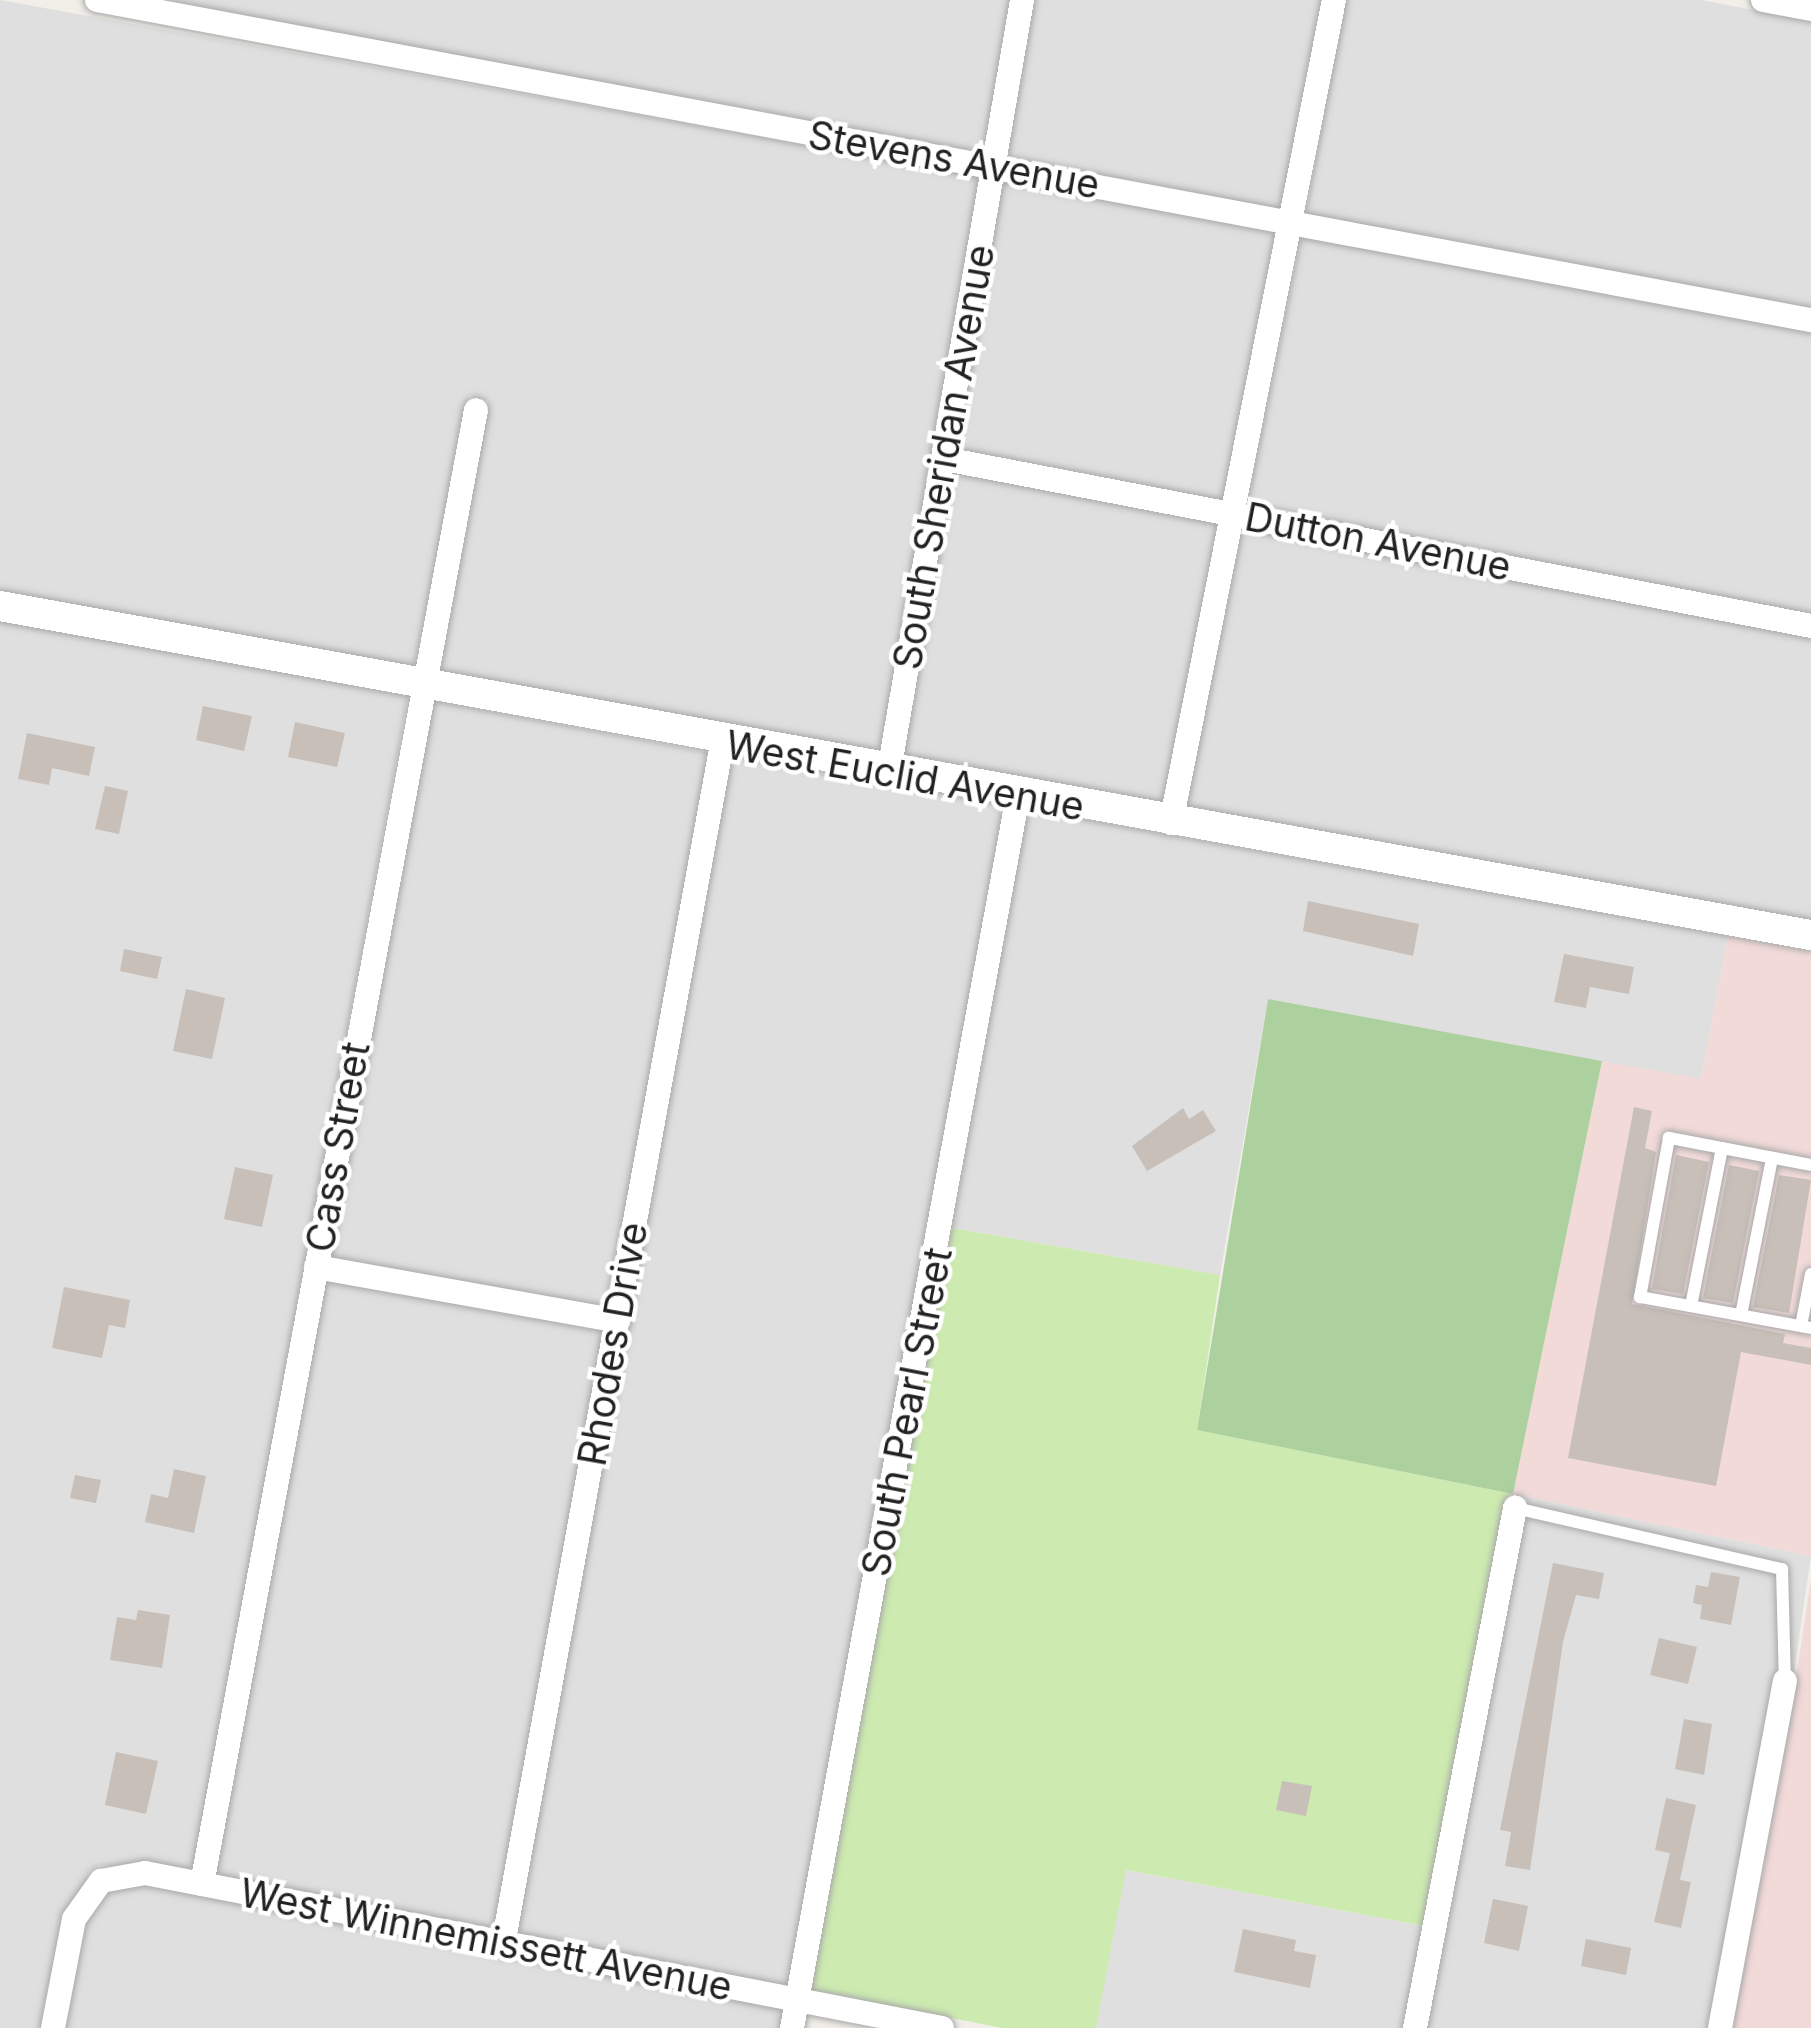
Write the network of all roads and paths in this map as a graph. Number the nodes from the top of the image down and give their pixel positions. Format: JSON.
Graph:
{"nodes":[{"id":1,"x":97,"y":0,"type":"edge"},
{"id":2,"x":1022,"y":0,"type":"edge"},
{"id":3,"x":1334,"y":0,"type":"edge"},
{"id":4,"x":1763,"y":0,"type":"edge"},
{"id":5,"x":1811,"y":9,"type":"edge"},
{"id":6,"x":994,"y":167,"type":"junction"},
{"id":7,"x":1294,"y":223,"type":"junction"},
{"id":8,"x":1811,"y":320,"type":"edge"},
{"id":9,"x":476,"y":410,"type":"dead end"},
{"id":10,"x":945,"y":459,"type":"junction"},
{"id":11,"x":1234,"y":514,"type":"junction"},
{"id":12,"x":0,"y":606,"type":"edge"},
{"id":13,"x":1811,"y":626,"type":"edge"},
{"id":14,"x":421,"y":686,"type":"junction"},
{"id":15,"x":722,"y":743,"type":"junction"},
{"id":16,"x":889,"y":771,"type":"junction"},
{"id":17,"x":1018,"y":796,"type":"junction"},
{"id":18,"x":1172,"y":824,"type":"junction"},
{"id":19,"x":1811,"y":935,"type":"edge"},
{"id":20,"x":1721,"y":1148,"type":"junction"},
{"id":21,"x":1772,"y":1158,"type":"junction"},
{"id":22,"x":1811,"y":1165,"type":"edge"},
{"id":23,"x":316,"y":1267,"type":"junction"},
{"id":24,"x":1811,"y":1274,"type":"edge"},
{"id":25,"x":1691,"y":1306,"type":"junction"},
{"id":26,"x":1741,"y":1316,"type":"junction"},
{"id":27,"x":618,"y":1321,"type":"junction"},
{"id":28,"x":1806,"y":1328,"type":"edge"},
{"id":29,"x":1515,"y":1508,"type":"joint"},
{"id":30,"x":1785,"y":1681,"type":"joint"},
{"id":31,"x":202,"y":1884,"type":"junction"},
{"id":32,"x":503,"y":1946,"type":"junction"},
{"id":33,"x":798,"y":2000,"type":"junction"},
{"id":34,"x":52,"y":2028,"type":"edge"},
{"id":35,"x":792,"y":2028,"type":"edge"},
{"id":36,"x":942,"y":2028,"type":"edge"},
{"id":37,"x":1415,"y":2028,"type":"edge"},
{"id":38,"x":1720,"y":2028,"type":"edge"}],
"edges":[{"from":1,"to":6,"type":"street","name":"Stevens Avenue"},
{"from":2,"to":6,"type":"street","name":"South Sheridan Avenue"},
{"from":3,"to":7,"type":"street"},
{"from":4,"to":5,"type":"street"},
{"from":6,"to":7,"type":"street","name":"Stevens Avenue"},
{"from":6,"to":10,"type":"street","name":"South Sheridan Avenue"},
{"from":7,"to":8,"type":"street","name":"Stevens Avenue"},
{"from":7,"to":11,"type":"street"},
{"from":9,"to":14,"type":"street","name":"Cass Street"},
{"from":10,"to":11,"type":"street","name":"Dutton Avenue"},
{"from":10,"to":16,"type":"street","name":"South Sheridan Avenue"},
{"from":11,"to":13,"type":"street","name":"Dutton Avenue"},
{"from":11,"to":18,"type":"street"},
{"from":12,"to":14,"type":"street","name":"West Euclid Avenue"},
{"from":14,"to":15,"type":"street","name":"West Euclid Avenue"},
{"from":14,"to":23,"type":"street","name":"Cass Street"},
{"from":15,"to":16,"type":"street","name":"West Euclid Avenue"},
{"from":15,"to":27,"type":"street","name":"Rhodes Drive"},
{"from":16,"to":17,"type":"street","name":"West Euclid Avenue"},
{"from":17,"to":18,"type":"street","name":"West Euclid Avenue"},
{"from":17,"to":33,"type":"street","name":"South Pearl Street"},
{"from":18,"to":19,"type":"street","name":"West Euclid Avenue"},
{"from":20,"to":21,"type":"lane"},
{"from":20,"to":25,"type":"lane"},
{"from":20,"to":25,"type":"lane"},
{"from":21,"to":22,"type":"lane"},
{"from":21,"to":26,"type":"lane"},
{"from":23,"to":27,"type":"street"},
{"from":23,"to":31,"type":"street","name":"Cass Street"},
{"from":24,"to":28,"type":"lane"},
{"from":25,"to":26,"type":"lane"},
{"from":26,"to":28,"type":"lane"},
{"from":27,"to":32,"type":"street","name":"Rhodes Drive"},
{"from":29,"to":30,"type":"lane"},
{"from":29,"to":37,"type":"street"},
{"from":30,"to":38,"type":"street"},
{"from":31,"to":32,"type":"street","name":"West Winnemissett Avenue"},
{"from":31,"to":34,"type":"street","name":"West Winnemissett Avenue"},
{"from":32,"to":33,"type":"street","name":"West Winnemissett Avenue"},
{"from":33,"to":35,"type":"street","name":"South Pearl Street"},
{"from":33,"to":36,"type":"street","name":"West Winnemissett Avenue"}]}
